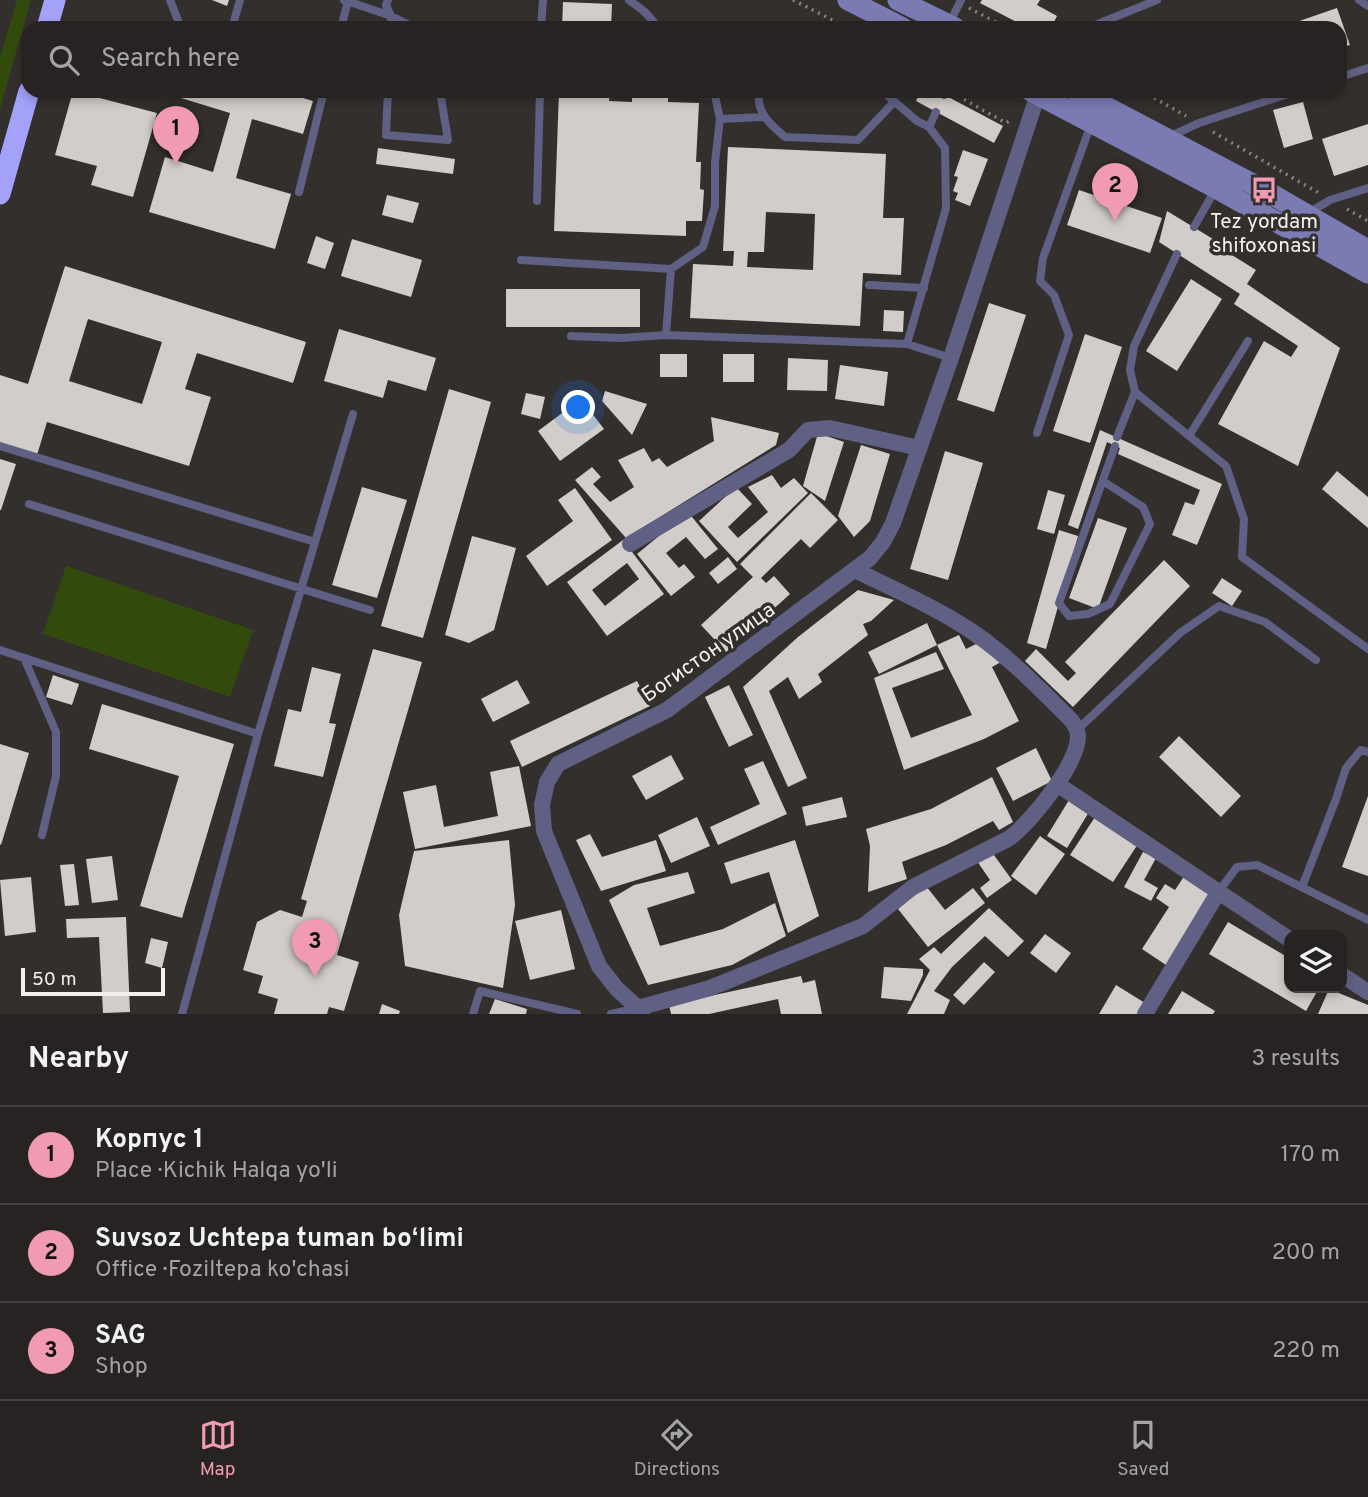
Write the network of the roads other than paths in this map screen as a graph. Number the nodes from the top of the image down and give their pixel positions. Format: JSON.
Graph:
{"nodes":[{"id":1,"x":55,"y":0,"type":"edge"},
{"id":2,"x":170,"y":0,"type":"edge"},
{"id":3,"x":240,"y":0,"type":"edge"},
{"id":4,"x":388,"y":0,"type":"edge"},
{"id":5,"x":543,"y":0,"type":"edge"},
{"id":6,"x":629,"y":0,"type":"edge"},
{"id":7,"x":848,"y":0,"type":"edge"},
{"id":8,"x":898,"y":0,"type":"edge"},
{"id":9,"x":961,"y":0,"type":"edge"},
{"id":10,"x":1157,"y":0,"type":"edge"},
{"id":11,"x":1359,"y":0,"type":"edge"},
{"id":12,"x":346,"y":1,"type":"edge"},
{"id":13,"x":1368,"y":6,"type":"edge"},
{"id":14,"x":391,"y":16,"type":"junction"},
{"id":15,"x":49,"y":21,"type":"edge"},
{"id":16,"x":178,"y":21,"type":"edge"},
{"id":17,"x":234,"y":21,"type":"edge"},
{"id":18,"x":342,"y":21,"type":"edge"},
{"id":19,"x":391,"y":21,"type":"edge"},
{"id":20,"x":401,"y":21,"type":"edge"},
{"id":21,"x":542,"y":21,"type":"edge"},
{"id":22,"x":653,"y":21,"type":"edge"},
{"id":23,"x":889,"y":21,"type":"edge"},
{"id":24,"x":938,"y":21,"type":"edge"},
{"id":25,"x":952,"y":21,"type":"edge"},
{"id":26,"x":1105,"y":21,"type":"edge"},
{"id":27,"x":1368,"y":68,"type":"edge"},
{"id":28,"x":1347,"y":75,"type":"edge"},
{"id":29,"x":27,"y":98,"type":"edge"},
{"id":30,"x":320,"y":98,"type":"edge"},
{"id":31,"x":388,"y":98,"type":"edge"},
{"id":32,"x":441,"y":98,"type":"edge"},
{"id":33,"x":540,"y":98,"type":"edge"},
{"id":34,"x":715,"y":98,"type":"edge"},
{"id":35,"x":759,"y":98,"type":"edge"},
{"id":36,"x":890,"y":98,"type":"edge"},
{"id":37,"x":1034,"y":98,"type":"edge"},
{"id":38,"x":1048,"y":98,"type":"edge"},
{"id":39,"x":1089,"y":98,"type":"edge"},
{"id":40,"x":1276,"y":98,"type":"edge"},
{"id":41,"x":894,"y":102,"type":"junction"},
{"id":42,"x":936,"y":112,"type":"dead end"},
{"id":43,"x":764,"y":117,"type":"junction"},
{"id":44,"x":720,"y":119,"type":"junction"},
{"id":45,"x":1092,"y":121,"type":"junction"},
{"id":46,"x":929,"y":127,"type":"junction"},
{"id":47,"x":1167,"y":139,"type":"junction"},
{"id":48,"x":1221,"y":179,"type":"junction"},
{"id":49,"x":1368,"y":188,"type":"edge"},
{"id":50,"x":299,"y":192,"type":"dead end"},
{"id":51,"x":0,"y":194,"type":"edge"},
{"id":52,"x":537,"y":201,"type":"dead end"},
{"id":53,"x":1307,"y":214,"type":"junction"},
{"id":54,"x":1194,"y":227,"type":"dead end"},
{"id":55,"x":1368,"y":250,"type":"edge"},
{"id":56,"x":1177,"y":254,"type":"dead end"},
{"id":57,"x":521,"y":260,"type":"dead end"},
{"id":58,"x":671,"y":269,"type":"junction"},
{"id":59,"x":1368,"y":273,"type":"edge"},
{"id":60,"x":869,"y":285,"type":"dead end"},
{"id":61,"x":924,"y":288,"type":"junction"},
{"id":62,"x":666,"y":335,"type":"junction"},
{"id":63,"x":572,"y":336,"type":"dead end"},
{"id":64,"x":1248,"y":341,"type":"dead end"},
{"id":65,"x":907,"y":344,"type":"junction"},
{"id":66,"x":951,"y":358,"type":"junction"},
{"id":67,"x":1135,"y":392,"type":"junction"},
{"id":68,"x":353,"y":414,"type":"dead end"},
{"id":69,"x":1037,"y":433,"type":"dead end"},
{"id":70,"x":1189,"y":436,"type":"junction"},
{"id":71,"x":0,"y":446,"type":"edge"},
{"id":72,"x":919,"y":449,"type":"junction"},
{"id":73,"x":1103,"y":481,"type":"junction"},
{"id":74,"x":29,"y":504,"type":"dead end"},
{"id":75,"x":315,"y":542,"type":"junction"},
{"id":76,"x":630,"y":544,"type":"dead end"},
{"id":77,"x":855,"y":569,"type":"junction"},
{"id":78,"x":370,"y":610,"type":"dead end"},
{"id":79,"x":1368,"y":649,"type":"edge"},
{"id":80,"x":0,"y":650,"type":"edge"},
{"id":81,"x":24,"y":658,"type":"junction"},
{"id":82,"x":1316,"y":660,"type":"dead end"},
{"id":83,"x":1077,"y":730,"type":"junction"},
{"id":84,"x":258,"y":734,"type":"junction"},
{"id":85,"x":1368,"y":752,"type":"edge"},
{"id":86,"x":1057,"y":784,"type":"junction"},
{"id":87,"x":42,"y":835,"type":"dead end"},
{"id":88,"x":1302,"y":887,"type":"junction"},
{"id":89,"x":1219,"y":891,"type":"junction"},
{"id":90,"x":1368,"y":920,"type":"edge"},
{"id":91,"x":1284,"y":936,"type":"edge"},
{"id":92,"x":1347,"y":978,"type":"edge"},
{"id":93,"x":1368,"y":992,"type":"edge"},
{"id":94,"x":640,"y":1011,"type":"edge"},
{"id":95,"x":182,"y":1014,"type":"edge"},
{"id":96,"x":473,"y":1014,"type":"edge"},
{"id":97,"x":577,"y":1014,"type":"edge"},
{"id":98,"x":611,"y":1014,"type":"edge"},
{"id":99,"x":1145,"y":1014,"type":"edge"}],
"edges":[{"from":1,"to":15,"type":"highway"},
{"from":2,"to":16,"type":"lane"},
{"from":3,"to":17,"type":"lane"},
{"from":4,"to":14,"type":"lane"},
{"from":5,"to":21,"type":"lane"},
{"from":6,"to":22,"type":"lane"},
{"from":7,"to":23,"type":"main road"},
{"from":8,"to":24,"type":"main road"},
{"from":9,"to":25,"type":"lane"},
{"from":10,"to":26,"type":"lane"},
{"from":11,"to":13,"type":"lane"},
{"from":12,"to":14,"type":"lane"},
{"from":12,"to":18,"type":"lane"},
{"from":14,"to":19,"type":"lane"},
{"from":14,"to":20,"type":"lane"},
{"from":27,"to":28,"type":"lane"},
{"from":29,"to":51,"type":"highway"},
{"from":30,"to":50,"type":"lane"},
{"from":31,"to":32,"type":"lane"},
{"from":33,"to":52,"type":"lane"},
{"from":34,"to":44,"type":"lane"},
{"from":35,"to":43,"type":"lane"},
{"from":36,"to":41,"type":"lane"},
{"from":37,"to":66,"type":"street","name":"Богистон улица"},
{"from":38,"to":45,"type":"main road"},
{"from":39,"to":47,"type":"main road"},
{"from":40,"to":47,"type":"lane"},
{"from":41,"to":43,"type":"lane"},
{"from":41,"to":46,"type":"lane"},
{"from":42,"to":46,"type":"lane"},
{"from":43,"to":44,"type":"lane"},
{"from":44,"to":58,"type":"lane"},
{"from":45,"to":48,"type":"main road"},
{"from":45,"to":69,"type":"lane"},
{"from":46,"to":61,"type":"lane"},
{"from":47,"to":48,"type":"main road"},
{"from":48,"to":53,"type":"main road"},
{"from":48,"to":54,"type":"lane"},
{"from":48,"to":59,"type":"main road"},
{"from":49,"to":53,"type":"lane"},
{"from":53,"to":55,"type":"main road"},
{"from":56,"to":67,"type":"lane"},
{"from":57,"to":58,"type":"lane"},
{"from":58,"to":62,"type":"lane"},
{"from":60,"to":61,"type":"lane"},
{"from":61,"to":65,"type":"lane"},
{"from":62,"to":63,"type":"lane"},
{"from":62,"to":65,"type":"lane"},
{"from":64,"to":70,"type":"lane"},
{"from":65,"to":66,"type":"lane"},
{"from":66,"to":72,"type":"street","name":"Богистон улица"},
{"from":67,"to":70,"type":"lane"},
{"from":67,"to":73,"type":"lane"},
{"from":68,"to":75,"type":"lane"},
{"from":70,"to":79,"type":"lane"},
{"from":71,"to":75,"type":"lane"},
{"from":72,"to":76,"type":"street"},
{"from":72,"to":77,"type":"street","name":"Богистон улица"},
{"from":73,"to":73,"type":"lane"},
{"from":74,"to":78,"type":"lane"},
{"from":75,"to":84,"type":"lane"},
{"from":77,"to":83,"type":"street"},
{"from":77,"to":94,"type":"street","name":"Богистон улица"},
{"from":80,"to":81,"type":"lane"},
{"from":81,"to":84,"type":"lane"},
{"from":81,"to":87,"type":"lane"},
{"from":82,"to":83,"type":"lane"},
{"from":83,"to":86,"type":"street"},
{"from":84,"to":95,"type":"lane"},
{"from":85,"to":88,"type":"lane"},
{"from":86,"to":89,"type":"street"},
{"from":86,"to":94,"type":"street"},
{"from":88,"to":89,"type":"lane"},
{"from":88,"to":90,"type":"lane"},
{"from":89,"to":91,"type":"street"},
{"from":89,"to":99,"type":"street"},
{"from":92,"to":93,"type":"street"},
{"from":94,"to":98,"type":"lane"},
{"from":96,"to":97,"type":"lane"}]}
